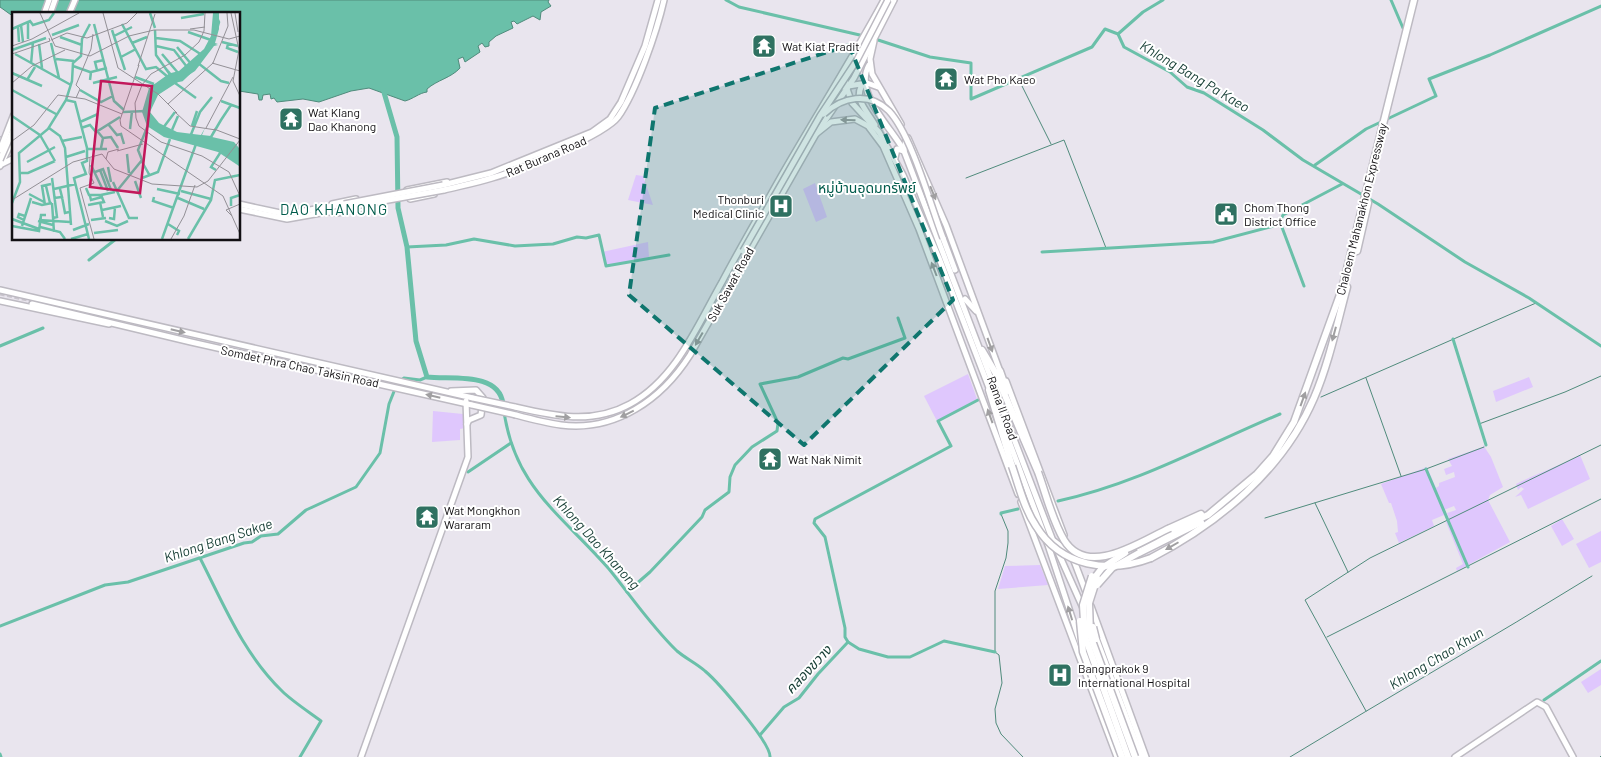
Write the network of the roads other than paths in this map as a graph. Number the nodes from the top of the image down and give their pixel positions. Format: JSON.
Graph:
{"nodes":[{"id":1,"x":49,"y":0,"type":"edge"},
{"id":2,"x":55,"y":0,"type":"edge"},
{"id":3,"x":75,"y":0,"type":"edge"},
{"id":4,"x":664,"y":0,"type":"edge"},
{"id":5,"x":884,"y":0,"type":"edge"},
{"id":6,"x":888,"y":0,"type":"edge"},
{"id":7,"x":894,"y":0,"type":"edge"},
{"id":8,"x":1414,"y":0,"type":"edge"},
{"id":9,"x":1418,"y":0,"type":"edge"},
{"id":10,"x":659,"y":5,"type":"edge"},
{"id":11,"x":45,"y":12,"type":"edge"},
{"id":12,"x":51,"y":12,"type":"edge"},
{"id":13,"x":70,"y":12,"type":"edge"},
{"id":14,"x":874,"y":40,"type":"junction"},
{"id":15,"x":870,"y":64,"type":"junction"},
{"id":16,"x":846,"y":69,"type":"junction"},
{"id":17,"x":859,"y":71,"type":"junction"},
{"id":18,"x":865,"y":83,"type":"junction"},
{"id":19,"x":848,"y":87,"type":"junction"},
{"id":20,"x":879,"y":87,"type":"junction"},
{"id":21,"x":833,"y":89,"type":"junction"},
{"id":22,"x":829,"y":95,"type":"junction"},
{"id":23,"x":840,"y":101,"type":"junction"},
{"id":24,"x":12,"y":119,"type":"edge"},
{"id":25,"x":883,"y":121,"type":"junction"},
{"id":26,"x":875,"y":124,"type":"junction"},
{"id":27,"x":868,"y":126,"type":"junction"},
{"id":28,"x":11,"y":129,"type":"edge"},
{"id":29,"x":815,"y":131,"type":"junction"},
{"id":30,"x":879,"y":132,"type":"junction"},
{"id":31,"x":905,"y":132,"type":"junction"},
{"id":32,"x":0,"y":133,"type":"edge"},
{"id":33,"x":910,"y":141,"type":"junction"},
{"id":34,"x":1,"y":143,"type":"edge"},
{"id":35,"x":12,"y":148,"type":"edge"},
{"id":36,"x":0,"y":150,"type":"edge"},
{"id":37,"x":904,"y":151,"type":"junction"},
{"id":38,"x":895,"y":158,"type":"junction"},
{"id":39,"x":12,"y":159,"type":"edge"},
{"id":40,"x":908,"y":160,"type":"junction"},
{"id":41,"x":0,"y":163,"type":"edge"},
{"id":42,"x":455,"y":185,"type":"junction"},
{"id":43,"x":240,"y":204,"type":"edge"},
{"id":44,"x":240,"y":209,"type":"edge"},
{"id":45,"x":330,"y":209,"type":"junction"},
{"id":46,"x":0,"y":290,"type":"edge"},
{"id":47,"x":10,"y":292,"type":"junction"},
{"id":48,"x":965,"y":299,"type":"junction"},
{"id":49,"x":0,"y":301,"type":"edge"},
{"id":50,"x":9,"y":303,"type":"junction"},
{"id":51,"x":956,"y":303,"type":"junction"},
{"id":52,"x":709,"y":307,"type":"junction"},
{"id":53,"x":952,"y":315,"type":"junction"},
{"id":54,"x":980,"y":317,"type":"junction"},
{"id":55,"x":130,"y":320,"type":"junction"},
{"id":56,"x":129,"y":327,"type":"junction"},
{"id":57,"x":974,"y":328,"type":"junction"},
{"id":58,"x":982,"y":350,"type":"junction"},
{"id":59,"x":1000,"y":371,"type":"junction"},
{"id":60,"x":652,"y":389,"type":"junction"},
{"id":61,"x":989,"y":390,"type":"junction"},
{"id":62,"x":446,"y":392,"type":"junction"},
{"id":63,"x":656,"y":395,"type":"junction"},
{"id":64,"x":466,"y":396,"type":"junction"},
{"id":65,"x":473,"y":398,"type":"joint"},
{"id":66,"x":466,"y":404,"type":"junction"},
{"id":67,"x":472,"y":405,"type":"joint"},
{"id":68,"x":467,"y":424,"type":"junction"},
{"id":69,"x":1029,"y":448,"type":"junction"},
{"id":70,"x":1239,"y":497,"type":"junction"},
{"id":71,"x":1220,"y":505,"type":"junction"},
{"id":72,"x":1063,"y":533,"type":"junction"},
{"id":73,"x":1053,"y":541,"type":"junction"},
{"id":74,"x":1048,"y":545,"type":"junction"},
{"id":75,"x":1038,"y":546,"type":"junction"},
{"id":76,"x":1062,"y":547,"type":"junction"},
{"id":77,"x":1071,"y":554,"type":"junction"},
{"id":78,"x":1062,"y":561,"type":"junction"},
{"id":79,"x":362,"y":757,"type":"edge"},
{"id":80,"x":1117,"y":757,"type":"edge"},
{"id":81,"x":1126,"y":757,"type":"edge"},
{"id":82,"x":1138,"y":757,"type":"edge"},
{"id":83,"x":1146,"y":757,"type":"edge"},
{"id":84,"x":1454,"y":757,"type":"edge"},
{"id":85,"x":1573,"y":757,"type":"edge"}],
"edges":[{"from":1,"to":11,"type":"main road"},
{"from":2,"to":12,"type":"main road"},
{"from":3,"to":13,"type":"main road"},
{"from":4,"to":10,"type":"main road","name":"Rat Burana Road"},
{"from":5,"to":16,"type":"main road","name":"Suk Sawat Road"},
{"from":6,"to":29,"type":"main road","bridge":true},
{"from":7,"to":14,"type":"main road","name":"Suk Sawat Road"},
{"from":71,"to":8,"type":"highway","name":"Chaloem Mahanakhon Expressway","one_way":true},
{"from":9,"to":70,"type":"highway","name":"Chaloem Mahanakhon Expressway","one_way":true},
{"from":10,"to":42,"type":"main road","name":"Rat Burana Road"},
{"from":14,"to":15,"type":"main road","name":"Rama II Road"},
{"from":14,"to":17,"type":"main road","name":"Suk Sawat Road"},
{"from":15,"to":18,"type":"main road","name":"Rama II Road"},
{"from":15,"to":20,"type":"main road","name":"Rama II Road"},
{"from":16,"to":17,"type":"main road"},
{"from":16,"to":19,"type":"main road","name":"Rama II Road"},
{"from":16,"to":21,"type":"main road","name":"Suk Sawat Road"},
{"from":17,"to":19,"type":"main road","name":"Suk Sawat Road"},
{"from":18,"to":19,"type":"main road"},
{"from":18,"to":20,"type":"main road"},
{"from":18,"to":25,"type":"main road","name":"Rama II Road"},
{"from":18,"to":26,"type":"main road"},
{"from":19,"to":21,"type":"main road"},
{"from":19,"to":23,"type":"main road","name":"Suk Sawat Road"},
{"from":19,"to":30,"type":"main road","name":"Rama II Road"},
{"from":20,"to":31,"type":"main road","name":"Rama II Road"},
{"from":21,"to":22,"type":"main road","name":"Suk Sawat Road"},
{"from":22,"to":23,"type":"main road"},
{"from":22,"to":52,"type":"main road","name":"Suk Sawat Road"},
{"from":23,"to":29,"type":"main road","name":"Suk Sawat Road"},
{"from":24,"to":36,"type":"main road","bridge":true},
{"from":25,"to":26,"type":"main road"},
{"from":25,"to":37,"type":"main road","name":"Rama II Road"},
{"from":26,"to":30,"type":"main road"},
{"from":27,"to":29,"type":"main road","one_way":true},
{"from":27,"to":30,"type":"main road"},
{"from":53,"to":27,"type":"main road","name":"Rama II Road","one_way":true},
{"from":28,"to":32,"type":"main road"},
{"from":28,"to":34,"type":"main road"},
{"from":28,"to":41,"type":"main road","bridge":true},
{"from":29,"to":48,"type":"main road","bridge":true},
{"from":29,"to":52,"type":"main road","bridge":true},
{"from":29,"to":63,"type":"main road","name":"Suk Sawat Road","one_way":true},
{"from":30,"to":38,"type":"main road","name":"Rama II Road"},
{"from":31,"to":33,"type":"main road","name":"Rama II Road"},
{"from":31,"to":37,"type":"main road"},
{"from":33,"to":40,"type":"main road"},
{"from":33,"to":54,"type":"main road","name":"Rama II Road","one_way":true},
{"from":34,"to":35,"type":"main road"},
{"from":35,"to":41,"type":"main road"},
{"from":37,"to":38,"type":"main road"},
{"from":37,"to":40,"type":"main road","name":"Rama II Road"},
{"from":38,"to":51,"type":"main road","name":"Rama II Road"},
{"from":39,"to":41,"type":"main road"},
{"from":40,"to":57,"type":"main road","name":"Rama II Road"},
{"from":42,"to":42,"type":"main road"},
{"from":42,"to":45,"type":"main road","name":"Rat Burana Road","bridge":true},
{"from":43,"to":45,"type":"main road"},
{"from":44,"to":45,"type":"main road"},
{"from":45,"to":45,"type":"main road"},
{"from":46,"to":47,"type":"main road","name":"Somdet Phra Chao Taksin Road"},
{"from":47,"to":50,"type":"main road"},
{"from":47,"to":55,"type":"main road","name":"Somdet Phra Chao Taksin Road"},
{"from":48,"to":54,"type":"main road"},
{"from":48,"to":57,"type":"main road"},
{"from":49,"to":50,"type":"main road","name":"Somdet Phra Chao Taksin Road"},
{"from":50,"to":56,"type":"main road","name":"Somdet Phra Chao Taksin Road"},
{"from":51,"to":53,"type":"main road"},
{"from":51,"to":61,"type":"main road","name":"Rama II Road"},
{"from":52,"to":60,"type":"main road","name":"Suk Sawat Road"},
{"from":75,"to":53,"type":"main road","name":"Rama II Road","one_way":true},
{"from":54,"to":59,"type":"main road","name":"Rama II Road","one_way":true},
{"from":55,"to":56,"type":"main road","name":"Somdet Phra Chao Taksin Road"},
{"from":55,"to":62,"type":"main road","name":"Somdet Phra Chao Taksin Road","one_way":true},
{"from":66,"to":56,"type":"main road","name":"Somdet Phra Chao Taksin Road","one_way":true},
{"from":57,"to":58,"type":"main road","name":"Rama II Road"},
{"from":58,"to":69,"type":"highway"},
{"from":58,"to":73,"type":"main road","name":"Rama II Road"},
{"from":59,"to":69,"type":"highway"},
{"from":59,"to":72,"type":"main road","name":"Rama II Road"},
{"from":60,"to":63,"type":"main road"},
{"from":65,"to":60,"type":"main road","name":"Suk Sawat Road","one_way":true,"bridge":true},
{"from":70,"to":61,"type":"highway","one_way":true,"bridge":true},
{"from":61,"to":74,"type":"main road","name":"Rama II Road"},
{"from":62,"to":64,"type":"main road","name":"Somdet Phra Chao Taksin Road"},
{"from":62,"to":68,"type":"main road"},
{"from":63,"to":67,"type":"main road","name":"Suk Sawat Road","one_way":true,"bridge":true},
{"from":64,"to":65,"type":"main road","name":"Somdet Phra Chao Taksin Road"},
{"from":64,"to":66,"type":"main road"},
{"from":66,"to":67,"type":"main road","name":"Somdet Phra Chao Taksin Road"},
{"from":66,"to":68,"type":"main road"},
{"from":68,"to":79,"type":"main road"},
{"from":69,"to":71,"type":"highway","bridge":true},
{"from":70,"to":82,"type":"highway","bridge":true},
{"from":71,"to":81,"type":"highway","bridge":true},
{"from":72,"to":76,"type":"main road"},
{"from":72,"to":77,"type":"main road","name":"Rama II Road"},
{"from":73,"to":76,"type":"main road"},
{"from":73,"to":78,"type":"main road","name":"Rama II Road"},
{"from":74,"to":75,"type":"main road"},
{"from":81,"to":74,"type":"main road","name":"Rama II Road","one_way":true},
{"from":75,"to":80,"type":"main road","name":"Rama II Road"},
{"from":76,"to":77,"type":"main road"},
{"from":76,"to":78,"type":"main road"},
{"from":77,"to":83,"type":"main road","name":"Rama II Road"},
{"from":78,"to":82,"type":"main road","name":"Rama II Road"},
{"from":81,"to":82,"type":"highway","bridge":true},
{"from":84,"to":85,"type":"main road"}]}
